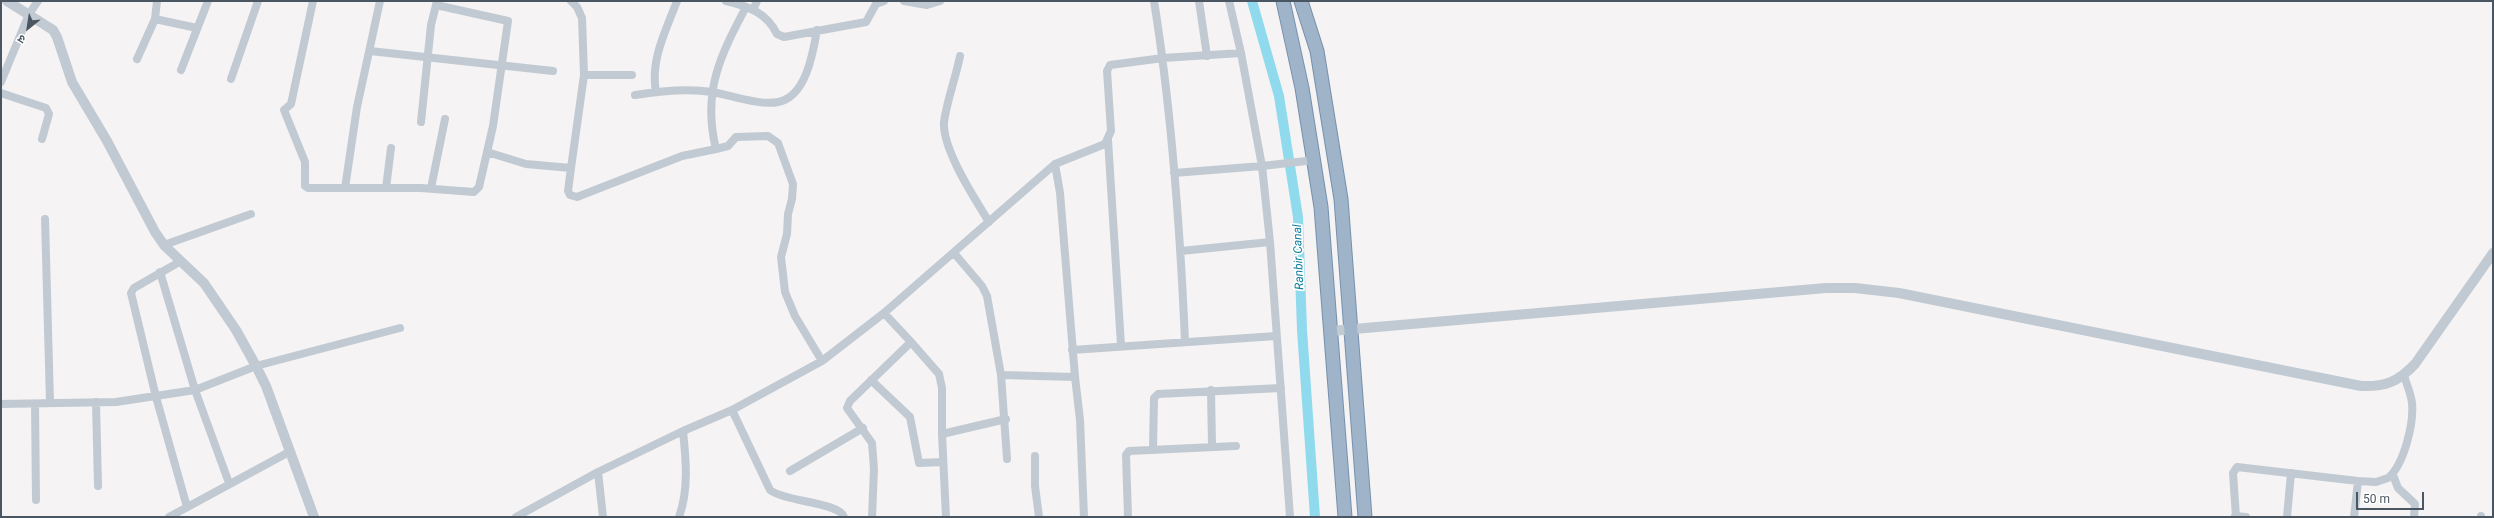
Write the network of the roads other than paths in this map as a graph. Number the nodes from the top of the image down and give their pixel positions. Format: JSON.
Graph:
{"nodes":[{"id":1,"x":7,"y":1,"type":"edge"},
{"id":2,"x":38,"y":1,"type":"edge"},
{"id":3,"x":157,"y":1,"type":"edge"},
{"id":4,"x":208,"y":1,"type":"edge"},
{"id":5,"x":258,"y":1,"type":"edge"},
{"id":6,"x":314,"y":1,"type":"edge"},
{"id":7,"x":380,"y":1,"type":"edge"},
{"id":8,"x":571,"y":1,"type":"edge"},
{"id":9,"x":677,"y":1,"type":"edge"},
{"id":10,"x":730,"y":1,"type":"edge"},
{"id":11,"x":757,"y":1,"type":"edge"},
{"id":12,"x":884,"y":1,"type":"edge"},
{"id":13,"x":904,"y":1,"type":"edge"},
{"id":14,"x":940,"y":1,"type":"edge"},
{"id":15,"x":1154,"y":1,"type":"edge"},
{"id":16,"x":1199,"y":1,"type":"edge"},
{"id":17,"x":1229,"y":1,"type":"edge"},
{"id":18,"x":1283,"y":1,"type":"edge"},
{"id":19,"x":1301,"y":1,"type":"edge"},
{"id":20,"x":436,"y":3,"type":"edge"},
{"id":21,"x":749,"y":8,"type":"junction"},
{"id":22,"x":29,"y":14,"type":"junction"},
{"id":23,"x":155,"y":19,"type":"junction"},
{"id":24,"x":197,"y":28,"type":"junction"},
{"id":25,"x":817,"y":30,"type":"junction"},
{"id":26,"x":370,"y":51,"type":"junction"},
{"id":27,"x":1241,"y":53,"type":"junction"},
{"id":28,"x":960,"y":56,"type":"dead end"},
{"id":29,"x":1207,"y":56,"type":"junction"},
{"id":30,"x":428,"y":58,"type":"junction"},
{"id":31,"x":1163,"y":58,"type":"junction"},
{"id":32,"x":137,"y":59,"type":"dead end"},
{"id":33,"x":502,"y":65,"type":"junction"},
{"id":34,"x":181,"y":70,"type":"dead end"},
{"id":35,"x":553,"y":71,"type":"dead end"},
{"id":36,"x":584,"y":75,"type":"junction"},
{"id":37,"x":632,"y":75,"type":"dead end"},
{"id":38,"x":231,"y":79,"type":"dead end"},
{"id":39,"x":1,"y":82,"type":"edge"},
{"id":40,"x":656,"y":92,"type":"junction"},
{"id":41,"x":711,"y":92,"type":"junction"},
{"id":42,"x":1,"y":93,"type":"edge"},
{"id":43,"x":635,"y":95,"type":"dead end"},
{"id":44,"x":445,"y":119,"type":"dead end"},
{"id":45,"x":421,"y":122,"type":"dead end"},
{"id":46,"x":42,"y":139,"type":"dead end"},
{"id":47,"x":1108,"y":140,"type":"junction"},
{"id":48,"x":391,"y":148,"type":"dead end"},
{"id":49,"x":716,"y":149,"type":"junction"},
{"id":50,"x":487,"y":152,"type":"junction"},
{"id":51,"x":1315,"y":160,"type":"junction"},
{"id":52,"x":1055,"y":164,"type":"junction"},
{"id":53,"x":1262,"y":166,"type":"junction"},
{"id":54,"x":571,"y":168,"type":"junction"},
{"id":55,"x":1174,"y":173,"type":"junction"},
{"id":56,"x":345,"y":188,"type":"junction"},
{"id":57,"x":386,"y":188,"type":"junction"},
{"id":58,"x":431,"y":188,"type":"junction"},
{"id":59,"x":251,"y":214,"type":"dead end"},
{"id":60,"x":45,"y":219,"type":"dead end"},
{"id":61,"x":989,"y":222,"type":"junction"},
{"id":62,"x":1270,"y":242,"type":"junction"},
{"id":63,"x":164,"y":245,"type":"junction"},
{"id":64,"x":1181,"y":251,"type":"junction"},
{"id":65,"x":954,"y":253,"type":"junction"},
{"id":66,"x":2493,"y":253,"type":"edge"},
{"id":67,"x":181,"y":260,"type":"junction"},
{"id":68,"x":160,"y":272,"type":"junction"},
{"id":69,"x":884,"y":313,"type":"junction"},
{"id":70,"x":400,"y":328,"type":"dead end"},
{"id":71,"x":1351,"y":329,"type":"junction"},
{"id":72,"x":1331,"y":331,"type":"junction"},
{"id":73,"x":1276,"y":336,"type":"junction"},
{"id":74,"x":1185,"y":341,"type":"junction"},
{"id":75,"x":911,"y":342,"type":"junction"},
{"id":76,"x":1121,"y":345,"type":"junction"},
{"id":77,"x":1072,"y":350,"type":"junction"},
{"id":78,"x":822,"y":361,"type":"junction"},
{"id":79,"x":256,"y":366,"type":"junction"},
{"id":80,"x":1002,"y":375,"type":"junction"},
{"id":81,"x":2404,"y":376,"type":"junction"},
{"id":82,"x":1075,"y":377,"type":"junction"},
{"id":83,"x":872,"y":380,"type":"junction"},
{"id":84,"x":1281,"y":388,"type":"junction"},
{"id":85,"x":195,"y":390,"type":"junction"},
{"id":86,"x":1211,"y":390,"type":"junction"},
{"id":87,"x":156,"y":397,"type":"junction"},
{"id":88,"x":50,"y":402,"type":"junction"},
{"id":89,"x":96,"y":402,"type":"junction"},
{"id":90,"x":1,"y":404,"type":"edge"},
{"id":91,"x":35,"y":404,"type":"junction"},
{"id":92,"x":732,"y":410,"type":"junction"},
{"id":93,"x":1006,"y":419,"type":"junction"},
{"id":94,"x":863,"y":428,"type":"junction"},
{"id":95,"x":683,"y":431,"type":"junction"},
{"id":96,"x":942,"y":434,"type":"junction"},
{"id":97,"x":1212,"y":446,"type":"junction"},
{"id":98,"x":1236,"y":446,"type":"dead end"},
{"id":99,"x":1153,"y":449,"type":"junction"},
{"id":100,"x":289,"y":452,"type":"junction"},
{"id":101,"x":1035,"y":456,"type":"dead end"},
{"id":102,"x":1008,"y":459,"type":"dead end"},
{"id":103,"x":943,"y":462,"type":"junction"},
{"id":104,"x":790,"y":471,"type":"dead end"},
{"id":105,"x":598,"y":472,"type":"junction"},
{"id":106,"x":2291,"y":473,"type":"junction"},
{"id":107,"x":2393,"y":474,"type":"junction"},
{"id":108,"x":2358,"y":481,"type":"junction"},
{"id":109,"x":229,"y":483,"type":"junction"},
{"id":110,"x":98,"y":486,"type":"dead end"},
{"id":111,"x":36,"y":500,"type":"dead end"},
{"id":112,"x":186,"y":507,"type":"junction"},
{"id":113,"x":169,"y":517,"type":"edge"},
{"id":114,"x":314,"y":517,"type":"edge"},
{"id":115,"x":516,"y":517,"type":"edge"},
{"id":116,"x":603,"y":517,"type":"edge"},
{"id":117,"x":679,"y":517,"type":"edge"},
{"id":118,"x":844,"y":517,"type":"edge"},
{"id":119,"x":872,"y":517,"type":"edge"},
{"id":120,"x":946,"y":517,"type":"edge"},
{"id":121,"x":1039,"y":517,"type":"edge"},
{"id":122,"x":1084,"y":517,"type":"edge"},
{"id":123,"x":1128,"y":517,"type":"edge"},
{"id":124,"x":1290,"y":517,"type":"edge"},
{"id":125,"x":1345,"y":517,"type":"edge"},
{"id":126,"x":1365,"y":517,"type":"edge"},
{"id":127,"x":2236,"y":517,"type":"edge"},
{"id":128,"x":2246,"y":517,"type":"edge"},
{"id":129,"x":2287,"y":517,"type":"edge"},
{"id":130,"x":2354,"y":517,"type":"edge"},
{"id":131,"x":2414,"y":517,"type":"edge"}],
"edges":[{"from":1,"to":22,"type":"street"},
{"from":2,"to":22,"type":"street"},
{"from":3,"to":23,"type":"street"},
{"from":4,"to":24,"type":"street"},
{"from":5,"to":38,"type":"street"},
{"from":6,"to":56,"type":"street"},
{"from":7,"to":26,"type":"street"},
{"from":8,"to":36,"type":"street"},
{"from":9,"to":40,"type":"street"},
{"from":10,"to":21,"type":"street"},
{"from":11,"to":21,"type":"street"},
{"from":12,"to":25,"type":"street"},
{"from":13,"to":14,"type":"street"},
{"from":15,"to":31,"type":"street"},
{"from":16,"to":29,"type":"street"},
{"from":17,"to":27,"type":"street"},
{"from":18,"to":51,"type":"highway"},
{"from":19,"to":71,"type":"highway"},
{"from":20,"to":30,"type":"street"},
{"from":20,"to":33,"type":"street"},
{"from":21,"to":25,"type":"street"},
{"from":21,"to":41,"type":"street"},
{"from":22,"to":39,"type":"street"},
{"from":22,"to":63,"type":"street"},
{"from":23,"to":24,"type":"street"},
{"from":23,"to":32,"type":"street"},
{"from":24,"to":34,"type":"street"},
{"from":25,"to":41,"type":"street"},
{"from":26,"to":30,"type":"street"},
{"from":26,"to":56,"type":"street"},
{"from":27,"to":29,"type":"street"},
{"from":27,"to":53,"type":"street"},
{"from":28,"to":61,"type":"street"},
{"from":29,"to":31,"type":"street"},
{"from":30,"to":33,"type":"street"},
{"from":30,"to":45,"type":"street"},
{"from":31,"to":47,"type":"street"},
{"from":31,"to":55,"type":"street"},
{"from":33,"to":35,"type":"street"},
{"from":33,"to":50,"type":"street"},
{"from":36,"to":37,"type":"street"},
{"from":36,"to":54,"type":"street"},
{"from":40,"to":41,"type":"street"},
{"from":40,"to":43,"type":"street"},
{"from":41,"to":49,"type":"street"},
{"from":42,"to":46,"type":"street"},
{"from":44,"to":58,"type":"street"},
{"from":47,"to":52,"type":"street"},
{"from":47,"to":76,"type":"street"},
{"from":48,"to":57,"type":"street"},
{"from":49,"to":54,"type":"street"},
{"from":49,"to":78,"type":"street"},
{"from":50,"to":54,"type":"street"},
{"from":50,"to":58,"type":"street"},
{"from":51,"to":53,"type":"street"},
{"from":51,"to":72,"type":"highway"},
{"from":52,"to":61,"type":"street"},
{"from":52,"to":77,"type":"street"},
{"from":53,"to":55,"type":"street"},
{"from":53,"to":62,"type":"street"},
{"from":55,"to":64,"type":"street"},
{"from":56,"to":57,"type":"street"},
{"from":57,"to":58,"type":"street"},
{"from":59,"to":63,"type":"street"},
{"from":60,"to":88,"type":"street"},
{"from":61,"to":65,"type":"street"},
{"from":62,"to":64,"type":"street"},
{"from":62,"to":73,"type":"street"},
{"from":63,"to":67,"type":"street"},
{"from":64,"to":74,"type":"street"},
{"from":65,"to":69,"type":"street"},
{"from":65,"to":80,"type":"street"},
{"from":66,"to":81,"type":"street"},
{"from":67,"to":68,"type":"street"},
{"from":67,"to":79,"type":"street"},
{"from":68,"to":85,"type":"street"},
{"from":68,"to":87,"type":"street"},
{"from":69,"to":75,"type":"street"},
{"from":69,"to":78,"type":"street"},
{"from":70,"to":79,"type":"street"},
{"from":71,"to":72,"type":"street"},
{"from":71,"to":81,"type":"street"},
{"from":71,"to":126,"type":"highway"},
{"from":72,"to":125,"type":"highway"},
{"from":73,"to":74,"type":"street"},
{"from":73,"to":84,"type":"street"},
{"from":74,"to":76,"type":"street"},
{"from":75,"to":83,"type":"street"},
{"from":75,"to":96,"type":"street"},
{"from":76,"to":77,"type":"street"},
{"from":77,"to":82,"type":"street"},
{"from":78,"to":92,"type":"street"},
{"from":79,"to":85,"type":"street"},
{"from":79,"to":100,"type":"street"},
{"from":80,"to":82,"type":"street"},
{"from":80,"to":93,"type":"street"},
{"from":81,"to":107,"type":"street"},
{"from":82,"to":122,"type":"street"},
{"from":83,"to":94,"type":"street"},
{"from":83,"to":103,"type":"street"},
{"from":84,"to":86,"type":"street"},
{"from":84,"to":124,"type":"street"},
{"from":85,"to":87,"type":"street"},
{"from":85,"to":109,"type":"street"},
{"from":86,"to":97,"type":"street"},
{"from":86,"to":99,"type":"street"},
{"from":87,"to":89,"type":"street"},
{"from":87,"to":112,"type":"street"},
{"from":88,"to":89,"type":"street"},
{"from":88,"to":91,"type":"street"},
{"from":89,"to":110,"type":"street"},
{"from":90,"to":91,"type":"street"},
{"from":91,"to":111,"type":"street"},
{"from":92,"to":95,"type":"street"},
{"from":92,"to":118,"type":"street"},
{"from":93,"to":96,"type":"street"},
{"from":93,"to":102,"type":"street"},
{"from":94,"to":104,"type":"street"},
{"from":94,"to":119,"type":"street"},
{"from":95,"to":105,"type":"street"},
{"from":95,"to":117,"type":"street"},
{"from":96,"to":103,"type":"street"},
{"from":97,"to":98,"type":"street"},
{"from":97,"to":99,"type":"street"},
{"from":99,"to":123,"type":"street"},
{"from":100,"to":109,"type":"street"},
{"from":100,"to":114,"type":"street"},
{"from":101,"to":121,"type":"street"},
{"from":103,"to":120,"type":"street"},
{"from":105,"to":115,"type":"street"},
{"from":105,"to":116,"type":"street"},
{"from":106,"to":108,"type":"street"},
{"from":106,"to":127,"type":"street"},
{"from":106,"to":129,"type":"street"},
{"from":107,"to":108,"type":"street"},
{"from":107,"to":131,"type":"street"},
{"from":108,"to":130,"type":"street"},
{"from":109,"to":112,"type":"street"},
{"from":112,"to":113,"type":"street"},
{"from":127,"to":128,"type":"street"}]}
